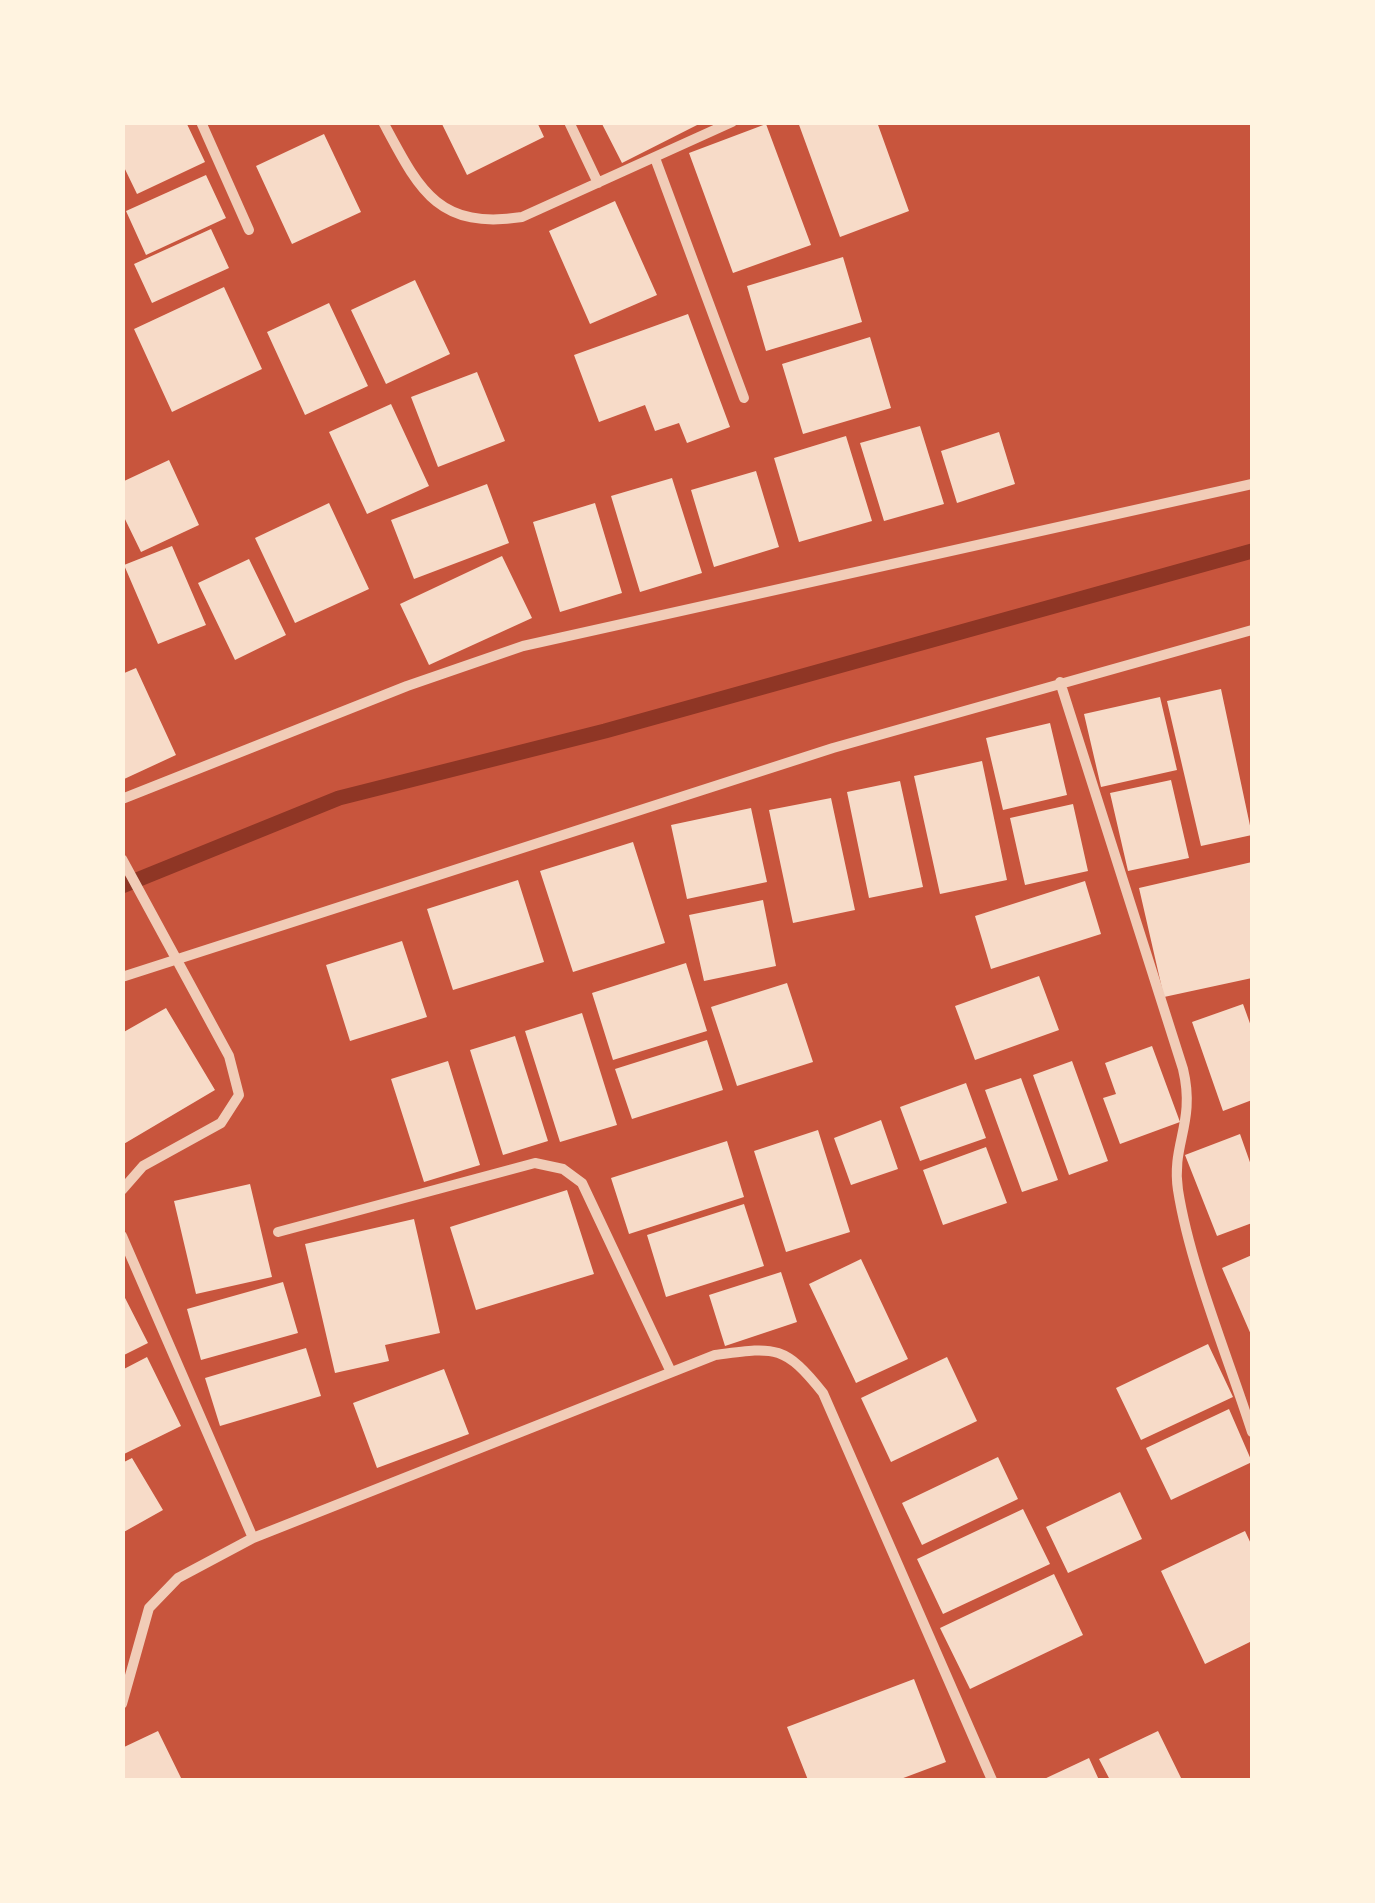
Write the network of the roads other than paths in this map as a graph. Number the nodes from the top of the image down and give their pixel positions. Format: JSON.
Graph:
{"nodes":[{"id":1,"x":201,"y":122,"type":"edge"},
{"id":2,"x":383,"y":122,"type":"edge"},
{"id":3,"x":569,"y":122,"type":"edge"},
{"id":4,"x":732,"y":122,"type":"edge"},
{"id":5,"x":654,"y":158,"type":"junction"},
{"id":6,"x":598,"y":183,"type":"junction"},
{"id":7,"x":249,"y":230,"type":"dead end"},
{"id":8,"x":744,"y":398,"type":"dead end"},
{"id":9,"x":1252,"y":484,"type":"edge"},
{"id":10,"x":1252,"y":630,"type":"edge"},
{"id":11,"x":1060,"y":682,"type":"junction"},
{"id":12,"x":122,"y":800,"type":"edge"},
{"id":13,"x":122,"y":859,"type":"edge"},
{"id":14,"x":174,"y":958,"type":"junction"},
{"id":15,"x":122,"y":976,"type":"edge"},
{"id":16,"x":122,"y":1190,"type":"edge"},
{"id":17,"x":278,"y":1232,"type":"dead end"},
{"id":18,"x":122,"y":1236,"type":"edge"},
{"id":19,"x":671,"y":1372,"type":"junction"},
{"id":20,"x":1252,"y":1432,"type":"edge"},
{"id":21,"x":253,"y":1538,"type":"junction"},
{"id":22,"x":122,"y":1704,"type":"edge"},
{"id":23,"x":992,"y":1780,"type":"edge"}],
"edges":[{"from":1,"to":7,"type":"street"},
{"from":2,"to":6,"type":"street"},
{"from":3,"to":6,"type":"street"},
{"from":4,"to":5,"type":"street"},
{"from":5,"to":6,"type":"street"},
{"from":5,"to":8,"type":"street"},
{"from":9,"to":12,"type":"street"},
{"from":10,"to":11,"type":"street"},
{"from":11,"to":14,"type":"street"},
{"from":11,"to":20,"type":"street"},
{"from":13,"to":14,"type":"street"},
{"from":14,"to":15,"type":"street"},
{"from":14,"to":16,"type":"street"},
{"from":17,"to":19,"type":"street"},
{"from":18,"to":21,"type":"street"},
{"from":19,"to":21,"type":"street"},
{"from":19,"to":23,"type":"street"},
{"from":21,"to":22,"type":"street"}]}
